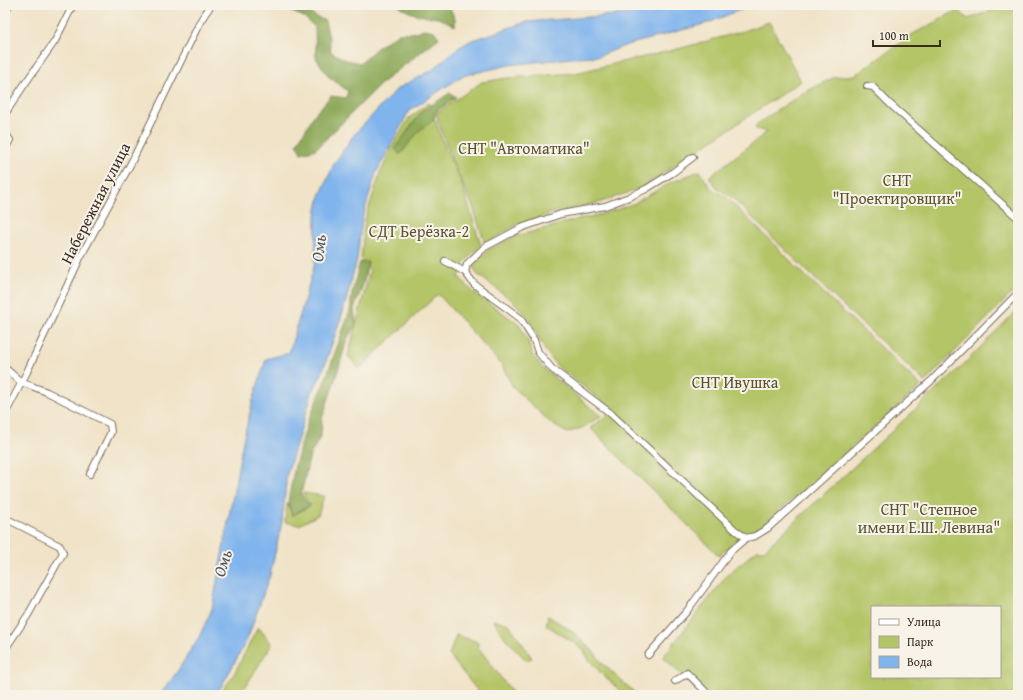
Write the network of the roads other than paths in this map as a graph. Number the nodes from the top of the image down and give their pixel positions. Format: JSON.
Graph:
{"nodes":[{"id":1,"x":9,"y":5,"type":"edge"},
{"id":2,"x":73,"y":5,"type":"edge"},
{"id":3,"x":211,"y":5,"type":"edge"},
{"id":4,"x":5,"y":12,"type":"edge"},
{"id":5,"x":867,"y":86,"type":"dead end"},
{"id":6,"x":5,"y":114,"type":"edge"},
{"id":7,"x":5,"y":132,"type":"edge"},
{"id":8,"x":5,"y":149,"type":"edge"},
{"id":9,"x":693,"y":157,"type":"dead end"},
{"id":10,"x":1018,"y":218,"type":"edge"},
{"id":11,"x":445,"y":261,"type":"dead end"},
{"id":12,"x":465,"y":272,"type":"junction"},
{"id":13,"x":1018,"y":293,"type":"edge"},
{"id":14,"x":5,"y":368,"type":"edge"},
{"id":15,"x":21,"y":382,"type":"junction"},
{"id":16,"x":5,"y":414,"type":"edge"},
{"id":17,"x":90,"y":474,"type":"dead end"},
{"id":18,"x":5,"y":518,"type":"edge"},
{"id":19,"x":746,"y":538,"type":"junction"},
{"id":20,"x":5,"y":649,"type":"edge"},
{"id":21,"x":648,"y":655,"type":"dead end"},
{"id":22,"x":675,"y":682,"type":"dead end"},
{"id":23,"x":709,"y":695,"type":"edge"}],
"edges":[{"from":1,"to":4,"type":"street"},
{"from":2,"to":6,"type":"street"},
{"from":3,"to":15,"type":"street","name":"Набережная улица"},
{"from":5,"to":10,"type":"street"},
{"from":7,"to":8,"type":"street"},
{"from":9,"to":12,"type":"street"},
{"from":11,"to":12,"type":"street"},
{"from":12,"to":19,"type":"street"},
{"from":13,"to":19,"type":"street"},
{"from":14,"to":15,"type":"street"},
{"from":15,"to":16,"type":"street","name":"Набережная улица"},
{"from":15,"to":17,"type":"street"},
{"from":18,"to":20,"type":"street"},
{"from":19,"to":21,"type":"street"},
{"from":22,"to":23,"type":"street"}]}
